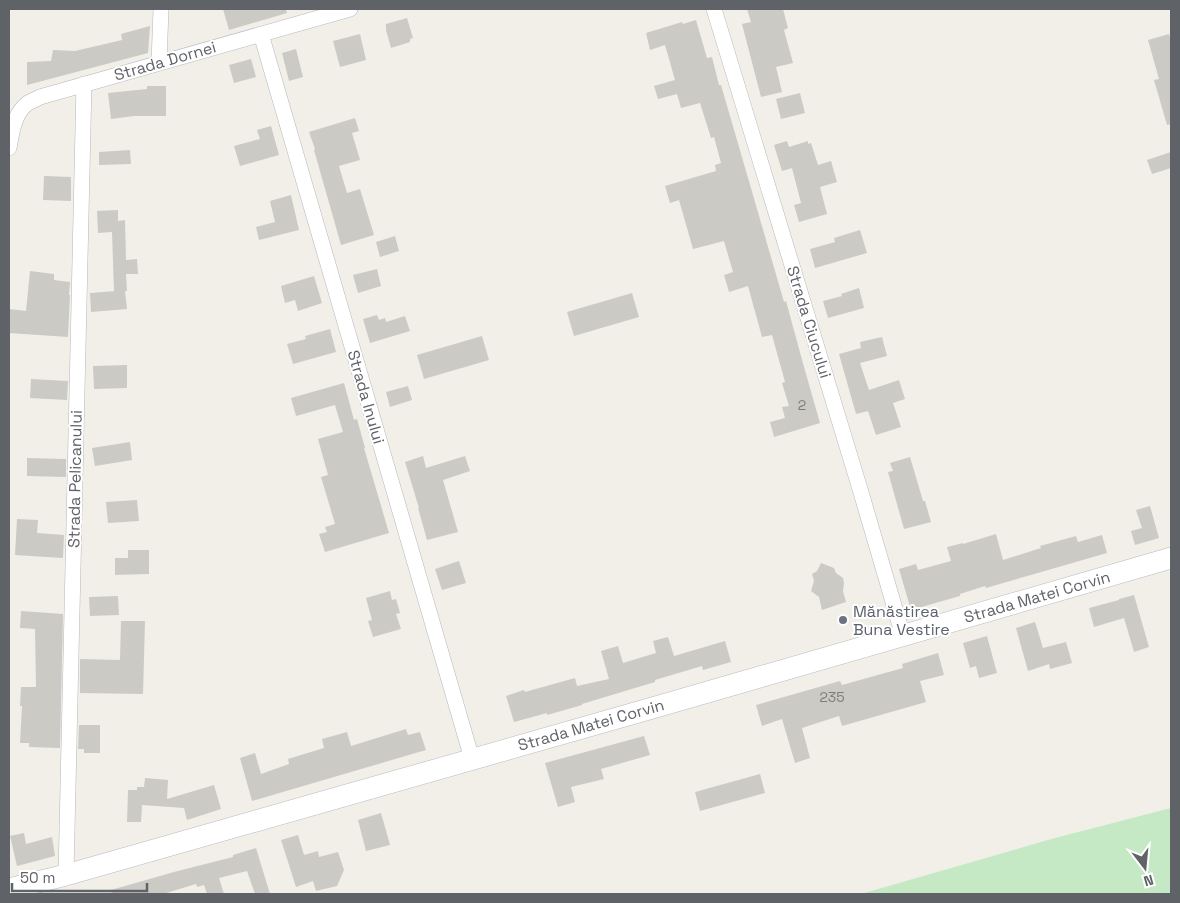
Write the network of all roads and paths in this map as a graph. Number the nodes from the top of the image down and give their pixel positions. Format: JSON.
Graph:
{"nodes":[{"id":1,"x":161,"y":9,"type":"edge"},
{"id":2,"x":350,"y":9,"type":"edge"},
{"id":3,"x":714,"y":9,"type":"edge"},
{"id":4,"x":261,"y":34,"type":"junction"},
{"id":5,"x":159,"y":63,"type":"junction"},
{"id":6,"x":84,"y":84,"type":"junction"},
{"id":7,"x":9,"y":148,"type":"edge"},
{"id":8,"x":1171,"y":558,"type":"edge"},
{"id":9,"x":903,"y":636,"type":"junction"},
{"id":10,"x":472,"y":759,"type":"junction"},
{"id":11,"x":66,"y":874,"type":"junction"},
{"id":12,"x":9,"y":889,"type":"edge"}],
"edges":[{"from":1,"to":5,"type":"street"},
{"from":2,"to":4,"type":"street","name":"Strada Dornei"},
{"from":3,"to":9,"type":"street","name":"Strada Ciucului"},
{"from":4,"to":5,"type":"street","name":"Strada Dornei"},
{"from":4,"to":10,"type":"street","name":"Strada Inului"},
{"from":5,"to":6,"type":"street","name":"Strada Dornei"},
{"from":6,"to":7,"type":"street","name":"Strada Dornei"},
{"from":6,"to":11,"type":"street","name":"Strada Pelicanului"},
{"from":8,"to":9,"type":"main road","name":"Strada Matei Corvin"},
{"from":9,"to":10,"type":"main road","name":"Strada Matei Corvin"},
{"from":10,"to":11,"type":"main road","name":"Strada Matei Corvin"},
{"from":11,"to":12,"type":"main road","name":"Strada Matei Corvin"}]}
